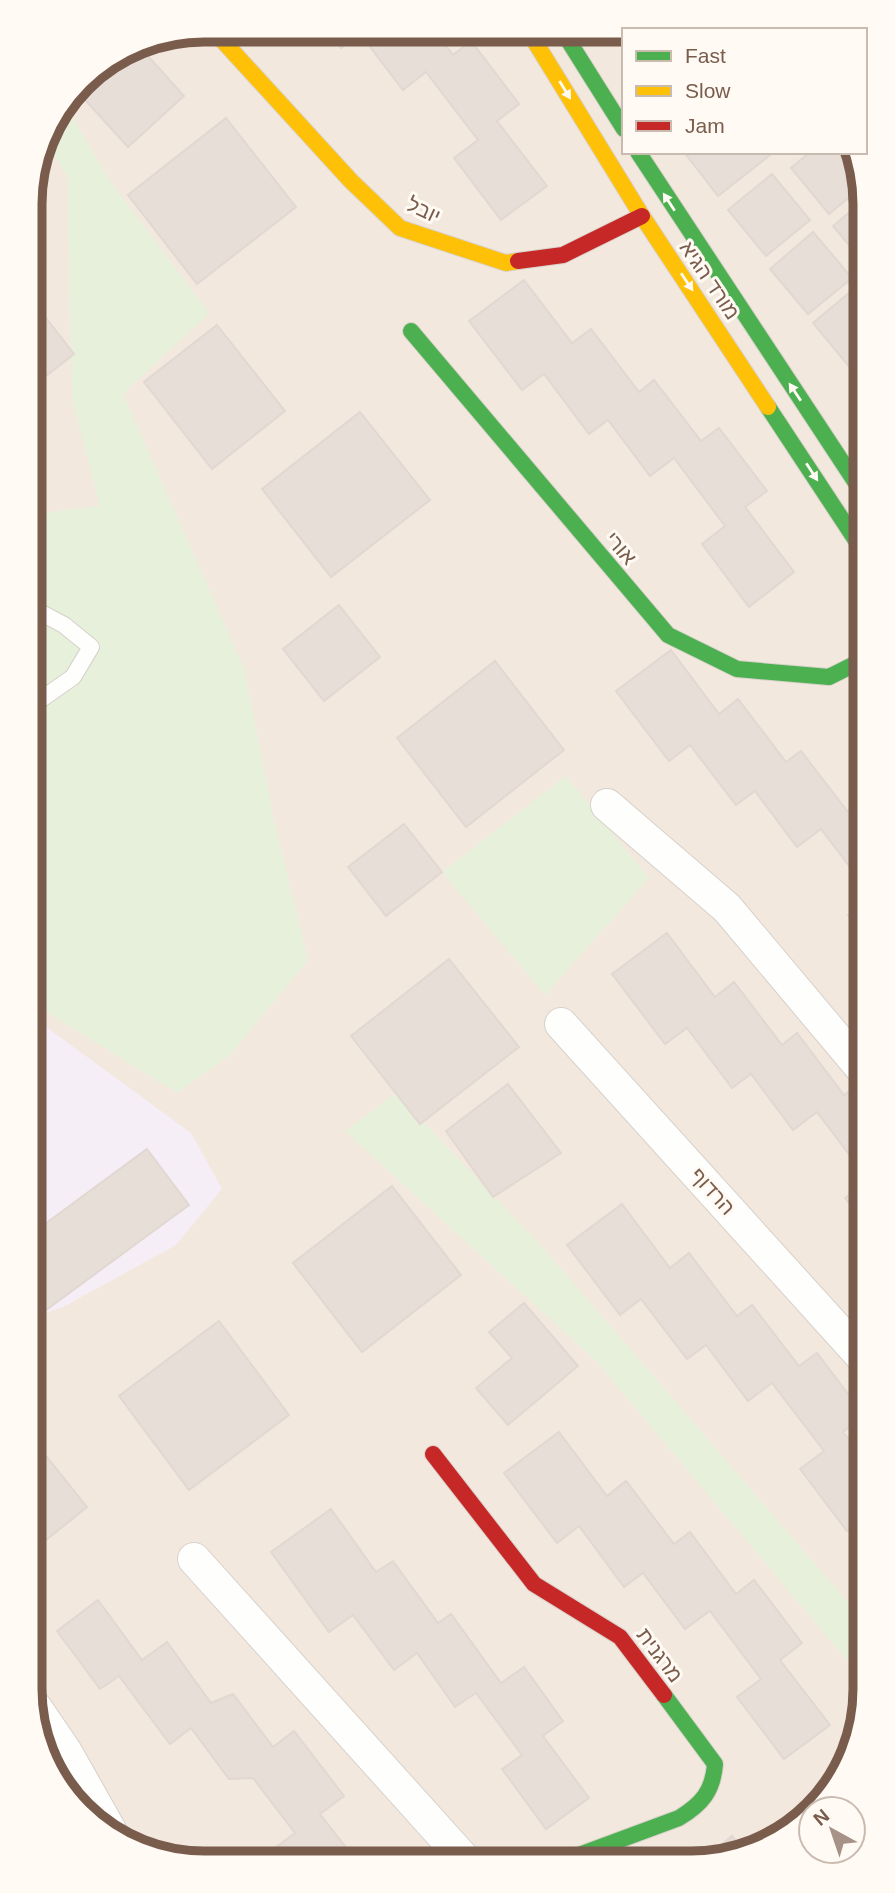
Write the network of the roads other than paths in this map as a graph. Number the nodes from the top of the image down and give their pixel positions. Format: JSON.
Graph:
{"nodes":[{"id":1,"x":224,"y":42,"type":"edge"},
{"id":2,"x":535,"y":42,"type":"edge"},
{"id":3,"x":569,"y":42,"type":"edge"},
{"id":4,"x":622,"y":126,"type":"edge"},
{"id":5,"x":639,"y":154,"type":"edge"},
{"id":6,"x":642,"y":216,"type":"junction"},
{"id":7,"x":411,"y":331,"type":"dead end"},
{"id":8,"x":853,"y":478,"type":"edge"},
{"id":9,"x":853,"y":536,"type":"edge"},
{"id":10,"x":42,"y":613,"type":"edge"},
{"id":11,"x":853,"y":665,"type":"edge"},
{"id":12,"x":42,"y":699,"type":"edge"},
{"id":13,"x":607,"y":805,"type":"dead end"},
{"id":14,"x":561,"y":1024,"type":"dead end"},
{"id":15,"x":853,"y":1058,"type":"edge"},
{"id":16,"x":853,"y":1347,"type":"edge"},
{"id":17,"x":433,"y":1454,"type":"dead end"},
{"id":18,"x":194,"y":1559,"type":"dead end"},
{"id":19,"x":46,"y":1723,"type":"edge"},
{"id":20,"x":101,"y":1814,"type":"edge"},
{"id":21,"x":458,"y":1851,"type":"edge"},
{"id":22,"x":590,"y":1851,"type":"edge"}],
"edges":[{"from":1,"to":6,"type":"street","name":"יובל"},
{"from":2,"to":6,"type":"street","name":"מורד הגיא","one_way":true},
{"from":3,"to":4,"type":"street"},
{"from":8,"to":5,"type":"street","name":"מורד הגיא","one_way":true},
{"from":6,"to":9,"type":"street","name":"מורד הגיא","one_way":true},
{"from":7,"to":11,"type":"street","name":"אורי"},
{"from":10,"to":12,"type":"lane"},
{"from":13,"to":15,"type":"street"},
{"from":14,"to":16,"type":"street","name":"הרדוף"},
{"from":17,"to":22,"type":"street","name":"מרגנית"},
{"from":18,"to":21,"type":"street"},
{"from":19,"to":20,"type":"street"}]}
